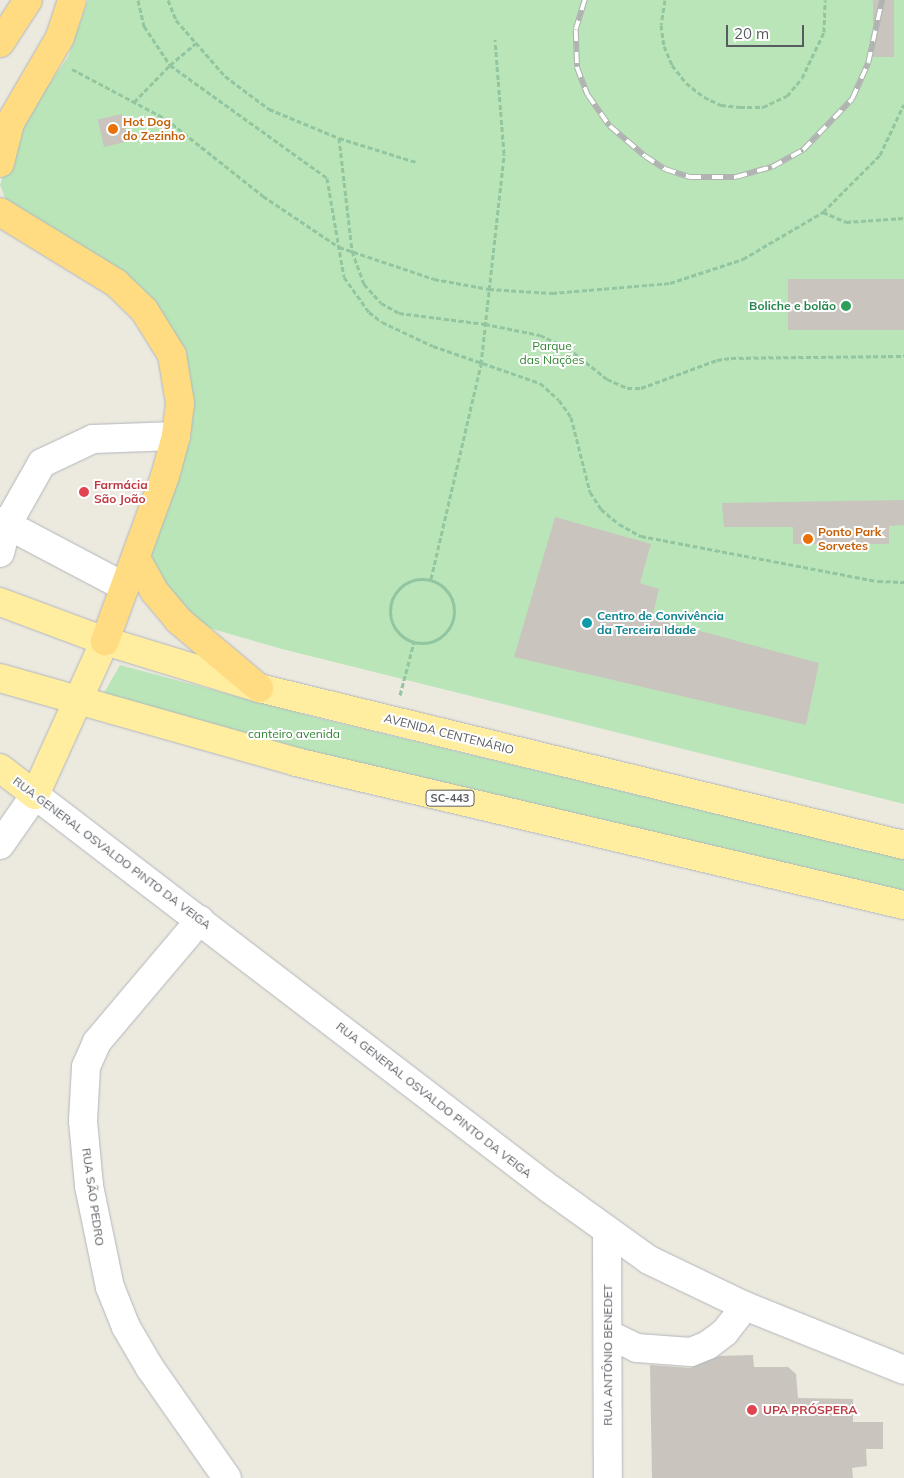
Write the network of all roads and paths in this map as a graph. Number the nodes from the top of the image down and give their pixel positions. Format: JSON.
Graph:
{"nodes":[{"id":1,"x":28,"y":0,"type":"edge"},
{"id":2,"x":72,"y":0,"type":"edge"},
{"id":3,"x":138,"y":0,"type":"edge"},
{"id":4,"x":168,"y":0,"type":"edge"},
{"id":5,"x":665,"y":0,"type":"edge"},
{"id":6,"x":825,"y":0,"type":"edge"},
{"id":7,"x":495,"y":39,"type":"dead end"},
{"id":8,"x":0,"y":43,"type":"edge"},
{"id":9,"x":196,"y":43,"type":"junction"},
{"id":10,"x":49,"y":56,"type":"junction"},
{"id":11,"x":170,"y":65,"type":"junction"},
{"id":12,"x":134,"y":102,"type":"junction"},
{"id":13,"x":904,"y":104,"type":"edge"},
{"id":14,"x":339,"y":138,"type":"junction"},
{"id":15,"x":416,"y":162,"type":"dead end"},
{"id":16,"x":0,"y":164,"type":"edge"},
{"id":17,"x":0,"y":212,"type":"edge"},
{"id":18,"x":823,"y":212,"type":"junction"},
{"id":19,"x":904,"y":218,"type":"edge"},
{"id":20,"x":339,"y":247,"type":"junction"},
{"id":21,"x":352,"y":251,"type":"junction"},
{"id":22,"x":489,"y":289,"type":"junction"},
{"id":23,"x":485,"y":324,"type":"junction"},
{"id":24,"x":904,"y":356,"type":"edge"},
{"id":25,"x":481,"y":364,"type":"junction"},
{"id":26,"x":176,"y":436,"type":"junction"},
{"id":27,"x":4,"y":522,"type":"edge"},
{"id":28,"x":0,"y":553,"type":"edge"},
{"id":29,"x":136,"y":558,"type":"junction"},
{"id":30,"x":431,"y":579,"type":"junction"},
{"id":31,"x":904,"y":582,"type":"edge"},
{"id":32,"x":125,"y":588,"type":"junction"},
{"id":33,"x":0,"y":602,"type":"edge"},
{"id":34,"x":105,"y":641,"type":"junction"},
{"id":35,"x":414,"y":642,"type":"junction"},
{"id":36,"x":0,"y":678,"type":"edge"},
{"id":37,"x":259,"y":688,"type":"junction"},
{"id":38,"x":79,"y":702,"type":"junction"},
{"id":39,"x":394,"y":720,"type":"junction"},
{"id":40,"x":0,"y":768,"type":"edge"},
{"id":41,"x":35,"y":795,"type":"junction"},
{"id":42,"x":0,"y":845,"type":"edge"},
{"id":43,"x":904,"y":845,"type":"edge"},
{"id":44,"x":904,"y":905,"type":"edge"},
{"id":45,"x":200,"y":920,"type":"junction"},
{"id":46,"x":607,"y":1231,"type":"junction"},
{"id":47,"x":745,"y":1306,"type":"junction"},
{"id":48,"x":608,"y":1334,"type":"junction"},
{"id":49,"x":904,"y":1370,"type":"edge"},
{"id":50,"x":227,"y":1478,"type":"edge"},
{"id":51,"x":608,"y":1478,"type":"edge"}],
"edges":[{"from":1,"to":8,"type":"highway"},
{"from":2,"to":10,"type":"highway"},
{"from":3,"to":11,"type":"path"},
{"from":4,"to":9,"type":"path"},
{"from":5,"to":6,"type":"path"},
{"from":7,"to":22,"type":"path"},
{"from":9,"to":11,"type":"path"},
{"from":9,"to":14,"type":"path"},
{"from":10,"to":12,"type":"path"},
{"from":10,"to":16,"type":"highway"},
{"from":11,"to":12,"type":"path"},
{"from":11,"to":20,"type":"path"},
{"from":12,"to":20,"type":"path"},
{"from":13,"to":18,"type":"path"},
{"from":14,"to":15,"type":"path"},
{"from":14,"to":21,"type":"path"},
{"from":17,"to":26,"type":"highway"},
{"from":18,"to":19,"type":"path"},
{"from":18,"to":22,"type":"path"},
{"from":20,"to":21,"type":"path"},
{"from":20,"to":25,"type":"path"},
{"from":21,"to":22,"type":"path"},
{"from":21,"to":23,"type":"path"},
{"from":22,"to":23,"type":"path"},
{"from":23,"to":24,"type":"path"},
{"from":23,"to":25,"type":"path"},
{"from":25,"to":30,"type":"path"},
{"from":25,"to":31,"type":"path"},
{"from":26,"to":27,"type":"street"},
{"from":26,"to":29,"type":"highway"},
{"from":27,"to":28,"type":"street"},
{"from":27,"to":32,"type":"street"},
{"from":29,"to":32,"type":"highway"},
{"from":29,"to":37,"type":"highway"},
{"from":30,"to":35,"type":"path"},
{"from":30,"to":35,"type":"path"},
{"from":32,"to":34,"type":"highway"},
{"from":33,"to":34,"type":"main road","name":"AVENIDA CENTENÁRIO"},
{"from":34,"to":37,"type":"main road","name":"AVENIDA CENTENÁRIO"},
{"from":34,"to":38,"type":"main road"},
{"from":35,"to":39,"type":"path"},
{"from":36,"to":38,"type":"main road","number":"SC-443"},
{"from":37,"to":39,"type":"main road","name":"AVENIDA CENTENÁRIO"},
{"from":38,"to":41,"type":"main road"},
{"from":38,"to":44,"type":"main road","number":"SC-443"},
{"from":39,"to":43,"type":"main road","name":"AVENIDA CENTENÁRIO"},
{"from":40,"to":41,"type":"main road","name":"RUA GENERAL OSVALDO PINTO DA VEIGA"},
{"from":41,"to":42,"type":"street"},
{"from":41,"to":45,"type":"street","name":"RUA GENERAL OSVALDO PINTO DA VEIGA"},
{"from":45,"to":46,"type":"street","name":"RUA GENERAL OSVALDO PINTO DA VEIGA"},
{"from":45,"to":50,"type":"street","name":"RUA SÃO PEDRO"},
{"from":46,"to":47,"type":"street","name":"RUA GENERAL OSVALDO PINTO DA VEIGA"},
{"from":46,"to":48,"type":"street","name":"RUA ANTÔNIO BENEDET"},
{"from":47,"to":48,"type":"street"},
{"from":47,"to":49,"type":"street","name":"RUA GENERAL OSVALDO PINTO DA VEIGA"},
{"from":48,"to":51,"type":"street","name":"RUA ANTÔNIO BENEDET"}]}
